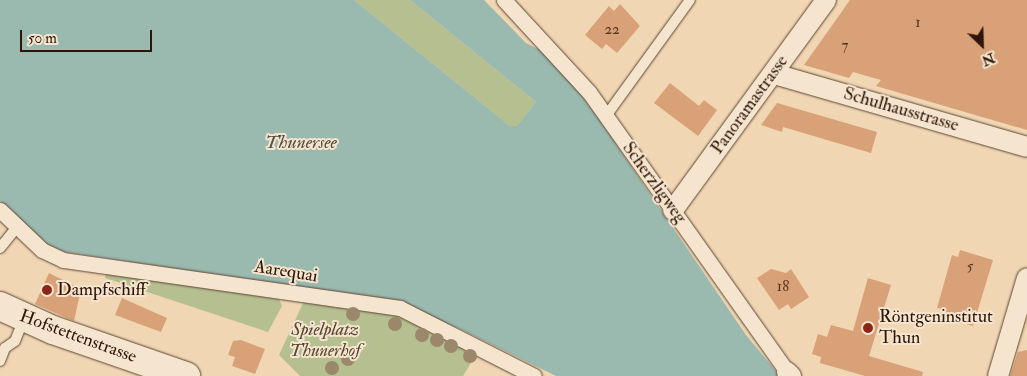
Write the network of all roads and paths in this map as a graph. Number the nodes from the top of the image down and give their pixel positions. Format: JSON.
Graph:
{"nodes":[{"id":1,"x":504,"y":0,"type":"edge"},
{"id":2,"x":690,"y":0,"type":"edge"},
{"id":3,"x":826,"y":0,"type":"edge"},
{"id":4,"x":774,"y":74,"type":"junction"},
{"id":5,"x":606,"y":116,"type":"junction"},
{"id":6,"x":1027,"y":147,"type":"edge"},
{"id":7,"x":0,"y":210,"type":"edge"},
{"id":8,"x":673,"y":210,"type":"junction"},
{"id":9,"x":21,"y":231,"type":"junction"},
{"id":10,"x":0,"y":248,"type":"edge"},
{"id":11,"x":1027,"y":278,"type":"edge"},
{"id":12,"x":0,"y":306,"type":"edge"},
{"id":13,"x":24,"y":319,"type":"junction"},
{"id":14,"x":2,"y":348,"type":"edge"},
{"id":15,"x":0,"y":361,"type":"edge"},
{"id":16,"x":789,"y":374,"type":"edge"},
{"id":17,"x":186,"y":376,"type":"edge"},
{"id":18,"x":534,"y":376,"type":"edge"},
{"id":19,"x":998,"y":376,"type":"edge"}],
"edges":[{"from":1,"to":5,"type":"street","name":"Scherzligweg"},
{"from":2,"to":5,"type":"lane"},
{"from":3,"to":4,"type":"street","name":"Panoramastrasse"},
{"from":4,"to":6,"type":"street","name":"Schulhausstrasse"},
{"from":4,"to":8,"type":"street","name":"Panoramastrasse"},
{"from":5,"to":8,"type":"street","name":"Scherzligweg"},
{"from":7,"to":9,"type":"street","name":"Aarequai"},
{"from":8,"to":16,"type":"street","name":"Scherzligweg"},
{"from":9,"to":10,"type":"lane"},
{"from":9,"to":18,"type":"street","name":"Aarequai"},
{"from":11,"to":19,"type":"street"},
{"from":12,"to":13,"type":"main road","name":"Hofstettenstrasse"},
{"from":13,"to":14,"type":"lane"},
{"from":13,"to":17,"type":"main road","name":"Hofstettenstrasse"},
{"from":14,"to":15,"type":"lane"}]}
